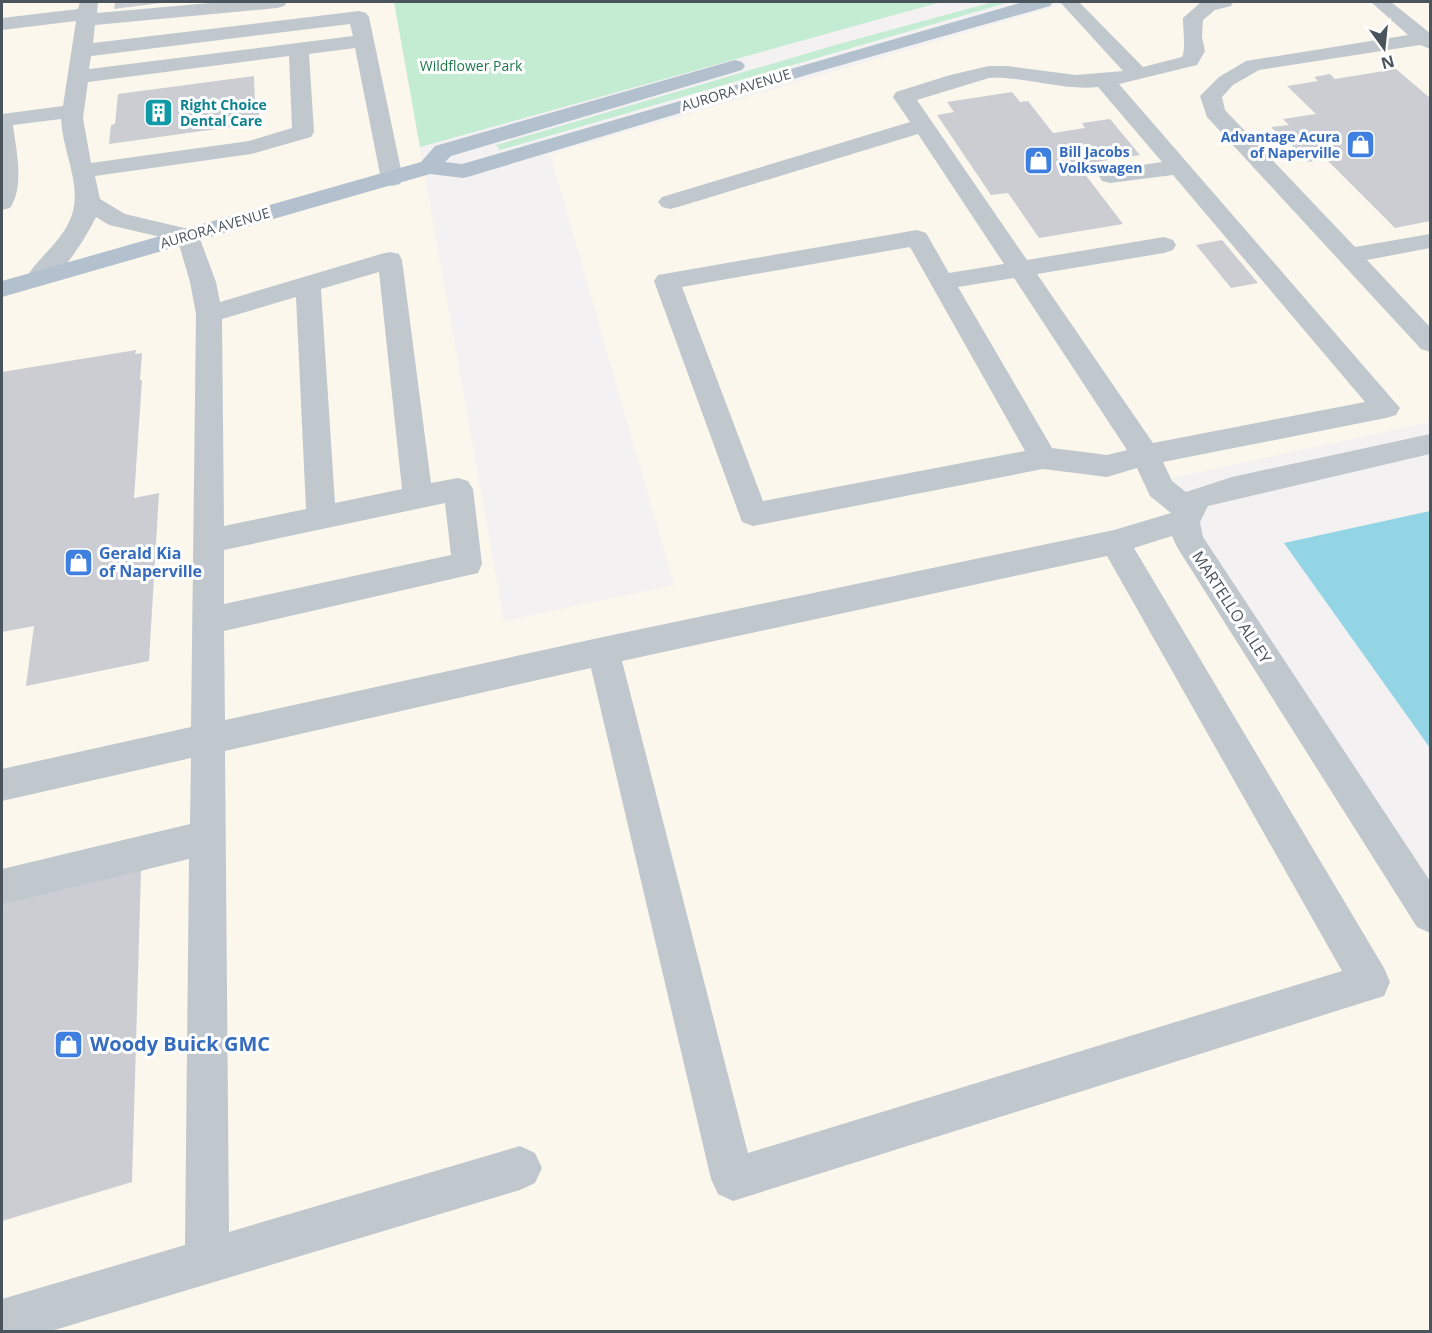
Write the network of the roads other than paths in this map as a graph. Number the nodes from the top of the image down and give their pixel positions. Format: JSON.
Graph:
{"nodes":[{"id":1,"x":277,"y":2,"type":"edge"},
{"id":2,"x":1043,"y":2,"type":"edge"},
{"id":3,"x":1069,"y":2,"type":"edge"},
{"id":4,"x":1224,"y":2,"type":"edge"},
{"id":5,"x":1380,"y":2,"type":"edge"},
{"id":6,"x":360,"y":9,"type":"edge"},
{"id":7,"x":87,"y":12,"type":"edge"},
{"id":8,"x":2,"y":24,"type":"edge"},
{"id":9,"x":1427,"y":40,"type":"edge"},
{"id":10,"x":363,"y":41,"type":"junction"},
{"id":11,"x":299,"y":49,"type":"junction"},
{"id":12,"x":81,"y":51,"type":"junction"},
{"id":13,"x":1190,"y":61,"type":"junction"},
{"id":14,"x":750,"y":62,"type":"dead end"},
{"id":15,"x":1137,"y":73,"type":"junction"},
{"id":16,"x":77,"y":77,"type":"junction"},
{"id":17,"x":1103,"y":79,"type":"junction"},
{"id":18,"x":1226,"y":81,"type":"junction"},
{"id":19,"x":72,"y":111,"type":"junction"},
{"id":20,"x":2,"y":122,"type":"edge"},
{"id":21,"x":923,"y":125,"type":"junction"},
{"id":22,"x":429,"y":167,"type":"junction"},
{"id":23,"x":1178,"y":167,"type":"junction"},
{"id":24,"x":81,"y":171,"type":"junction"},
{"id":25,"x":1110,"y":176,"type":"dead end"},
{"id":26,"x":392,"y":179,"type":"junction"},
{"id":27,"x":670,"y":202,"type":"dead end"},
{"id":28,"x":2,"y":203,"type":"edge"},
{"id":29,"x":89,"y":203,"type":"junction"},
{"id":30,"x":188,"y":236,"type":"junction"},
{"id":31,"x":1431,"y":241,"type":"edge"},
{"id":32,"x":1164,"y":245,"type":"dead end"},
{"id":33,"x":1349,"y":256,"type":"junction"},
{"id":34,"x":1020,"y":268,"type":"junction"},
{"id":35,"x":38,"y":278,"type":"junction"},
{"id":36,"x":942,"y":282,"type":"junction"},
{"id":37,"x":308,"y":284,"type":"junction"},
{"id":38,"x":2,"y":289,"type":"edge"},
{"id":39,"x":208,"y":314,"type":"junction"},
{"id":40,"x":1431,"y":343,"type":"edge"},
{"id":41,"x":1431,"y":444,"type":"edge"},
{"id":42,"x":1146,"y":455,"type":"junction"},
{"id":43,"x":1043,"y":458,"type":"junction"},
{"id":44,"x":418,"y":498,"type":"junction"},
{"id":45,"x":1187,"y":517,"type":"junction"},
{"id":46,"x":321,"y":518,"type":"junction"},
{"id":47,"x":208,"y":541,"type":"junction"},
{"id":48,"x":1115,"y":542,"type":"junction"},
{"id":49,"x":208,"y":621,"type":"junction"},
{"id":50,"x":603,"y":651,"type":"junction"},
{"id":51,"x":208,"y":738,"type":"junction"},
{"id":52,"x":2,"y":784,"type":"edge"},
{"id":53,"x":208,"y":837,"type":"junction"},
{"id":54,"x":2,"y":886,"type":"edge"},
{"id":55,"x":1431,"y":914,"type":"edge"},
{"id":56,"x":520,"y":1168,"type":"dead end"},
{"id":57,"x":207,"y":1261,"type":"junction"},
{"id":58,"x":2,"y":1322,"type":"edge"}],
"edges":[{"from":1,"to":7,"type":"street"},
{"from":2,"to":22,"type":"main road","name":"AURORA AVENUE"},
{"from":3,"to":15,"type":"street"},
{"from":4,"to":13,"type":"street"},
{"from":5,"to":9,"type":"street"},
{"from":6,"to":10,"type":"street"},
{"from":6,"to":12,"type":"street"},
{"from":7,"to":8,"type":"street"},
{"from":7,"to":12,"type":"street"},
{"from":9,"to":18,"type":"street"},
{"from":10,"to":11,"type":"street"},
{"from":10,"to":26,"type":"street"},
{"from":11,"to":16,"type":"street"},
{"from":11,"to":24,"type":"street"},
{"from":12,"to":16,"type":"street"},
{"from":13,"to":15,"type":"street"},
{"from":13,"to":18,"type":"street"},
{"from":14,"to":22,"type":"main road","name":"AURORA AVENUE"},
{"from":15,"to":17,"type":"street"},
{"from":16,"to":19,"type":"street"},
{"from":17,"to":21,"type":"street"},
{"from":17,"to":23,"type":"street"},
{"from":18,"to":33,"type":"street"},
{"from":19,"to":20,"type":"street"},
{"from":19,"to":24,"type":"street"},
{"from":20,"to":28,"type":"street"},
{"from":21,"to":27,"type":"street"},
{"from":21,"to":34,"type":"street"},
{"from":22,"to":26,"type":"main road","name":"AURORA AVENUE"},
{"from":23,"to":25,"type":"street"},
{"from":23,"to":42,"type":"street"},
{"from":24,"to":29,"type":"street"},
{"from":26,"to":30,"type":"main road","name":"AURORA AVENUE"},
{"from":29,"to":30,"type":"street"},
{"from":29,"to":35,"type":"street"},
{"from":30,"to":35,"type":"main road","name":"AURORA AVENUE"},
{"from":30,"to":39,"type":"street"},
{"from":31,"to":33,"type":"street"},
{"from":32,"to":34,"type":"street"},
{"from":33,"to":40,"type":"street"},
{"from":34,"to":36,"type":"street"},
{"from":34,"to":42,"type":"street"},
{"from":35,"to":38,"type":"main road","name":"AURORA AVENUE"},
{"from":36,"to":43,"type":"street"},
{"from":36,"to":43,"type":"street"},
{"from":37,"to":39,"type":"street"},
{"from":37,"to":44,"type":"street"},
{"from":37,"to":46,"type":"street"},
{"from":39,"to":47,"type":"street"},
{"from":41,"to":45,"type":"street"},
{"from":42,"to":43,"type":"street"},
{"from":42,"to":45,"type":"street"},
{"from":44,"to":46,"type":"street"},
{"from":44,"to":49,"type":"street"},
{"from":45,"to":48,"type":"street"},
{"from":45,"to":55,"type":"street","name":"MARTELLO ALLEY"},
{"from":46,"to":47,"type":"street"},
{"from":47,"to":49,"type":"street"},
{"from":48,"to":50,"type":"street"},
{"from":48,"to":50,"type":"street"},
{"from":49,"to":51,"type":"street"},
{"from":50,"to":51,"type":"street"},
{"from":51,"to":52,"type":"street"},
{"from":51,"to":53,"type":"street"},
{"from":53,"to":54,"type":"street"},
{"from":53,"to":57,"type":"street"},
{"from":56,"to":57,"type":"street"},
{"from":57,"to":58,"type":"street"}]}
